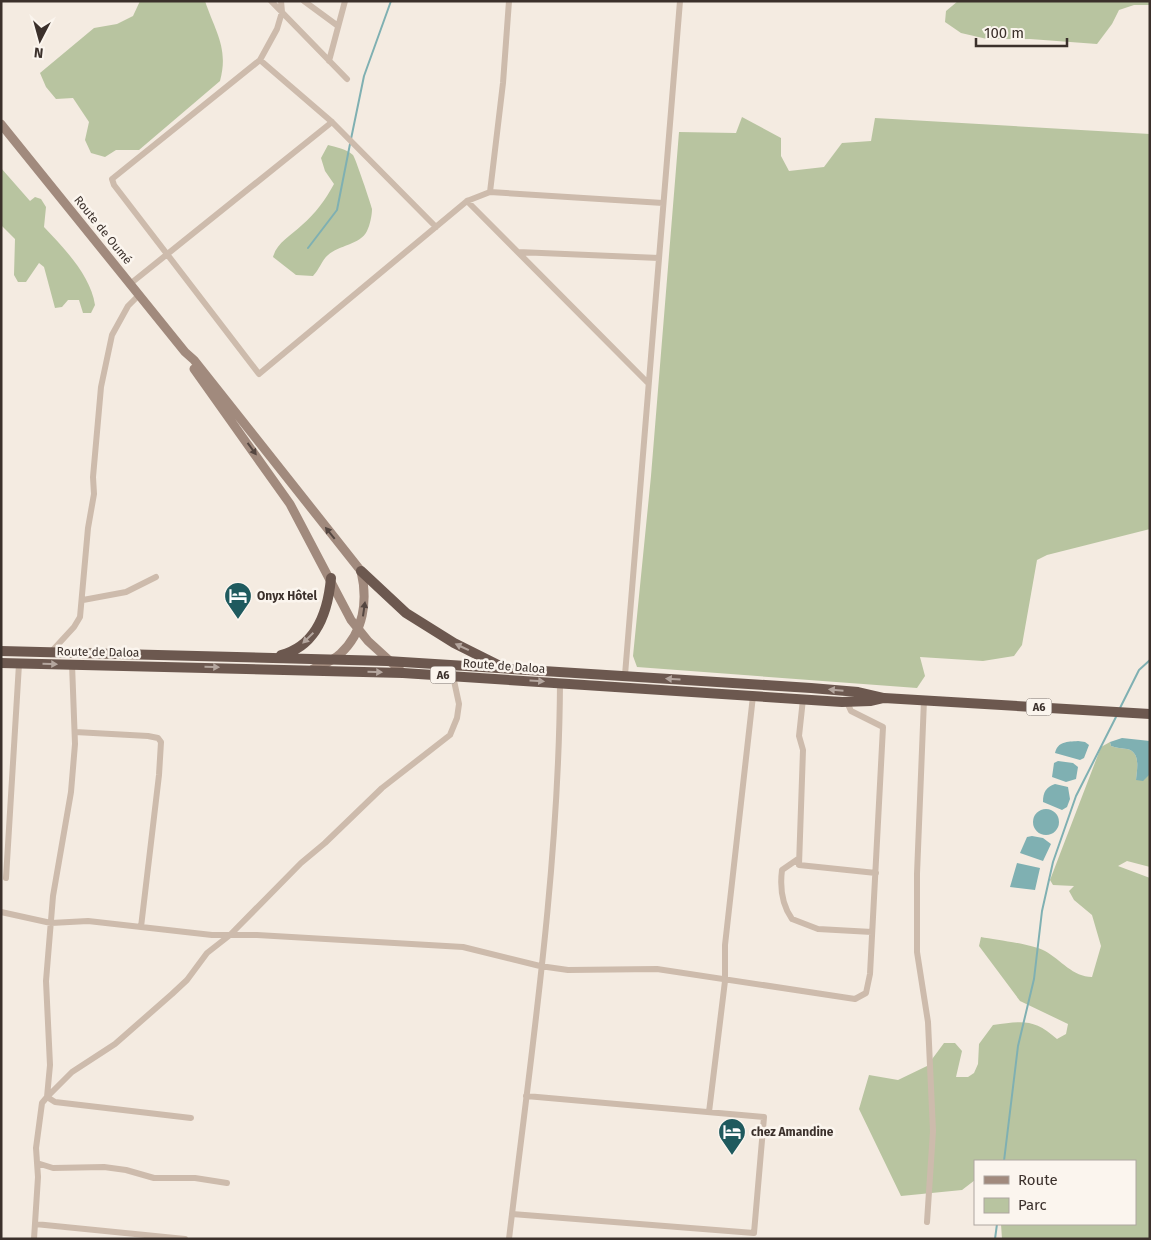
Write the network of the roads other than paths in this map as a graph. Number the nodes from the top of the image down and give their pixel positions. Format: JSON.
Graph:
{"nodes":[{"id":1,"x":271,"y":1,"type":"edge"},
{"id":2,"x":281,"y":1,"type":"edge"},
{"id":3,"x":304,"y":1,"type":"edge"},
{"id":4,"x":345,"y":1,"type":"edge"},
{"id":5,"x":509,"y":1,"type":"edge"},
{"id":6,"x":680,"y":1,"type":"edge"},
{"id":7,"x":282,"y":12,"type":"junction"},
{"id":8,"x":338,"y":26,"type":"junction"},
{"id":9,"x":260,"y":60,"type":"junction"},
{"id":10,"x":329,"y":60,"type":"junction"},
{"id":11,"x":347,"y":79,"type":"dead end"},
{"id":12,"x":332,"y":122,"type":"junction"},
{"id":13,"x":1,"y":124,"type":"edge"},
{"id":14,"x":490,"y":192,"type":"junction"},
{"id":15,"x":467,"y":201,"type":"junction"},
{"id":16,"x":663,"y":203,"type":"junction"},
{"id":17,"x":436,"y":226,"type":"junction"},
{"id":18,"x":518,"y":252,"type":"junction"},
{"id":19,"x":167,"y":255,"type":"junction"},
{"id":20,"x":658,"y":258,"type":"junction"},
{"id":21,"x":130,"y":284,"type":"junction"},
{"id":22,"x":139,"y":295,"type":"junction"},
{"id":23,"x":184,"y":352,"type":"junction"},
{"id":24,"x":648,"y":384,"type":"junction"},
{"id":25,"x":361,"y":571,"type":"junction"},
{"id":26,"x":156,"y":577,"type":"dead end"},
{"id":27,"x":331,"y":578,"type":"junction"},
{"id":28,"x":83,"y":600,"type":"junction"},
{"id":29,"x":358,"y":629,"type":"junction"},
{"id":30,"x":1,"y":651,"type":"edge"},
{"id":31,"x":51,"y":652,"type":"junction"},
{"id":32,"x":271,"y":657,"type":"junction"},
{"id":33,"x":333,"y":659,"type":"junction"},
{"id":34,"x":387,"y":661,"type":"junction"},
{"id":35,"x":1,"y":663,"type":"edge"},
{"id":36,"x":19,"y":664,"type":"junction"},
{"id":37,"x":72,"y":664,"type":"junction"},
{"id":38,"x":505,"y":668,"type":"junction"},
{"id":39,"x":312,"y":669,"type":"junction"},
{"id":40,"x":403,"y":673,"type":"junction"},
{"id":41,"x":625,"y":675,"type":"junction"},
{"id":42,"x":453,"y":676,"type":"junction"},
{"id":43,"x":560,"y":682,"type":"junction"},
{"id":44,"x":752,"y":696,"type":"junction"},
{"id":45,"x":884,"y":698,"type":"junction"},
{"id":46,"x":803,"y":699,"type":"junction"},
{"id":47,"x":924,"y":700,"type":"junction"},
{"id":48,"x":847,"y":702,"type":"junction"},
{"id":49,"x":1150,"y":714,"type":"edge"},
{"id":50,"x":75,"y":732,"type":"junction"},
{"id":51,"x":798,"y":859,"type":"junction"},
{"id":52,"x":876,"y":873,"type":"junction"},
{"id":53,"x":6,"y":878,"type":"dead end"},
{"id":54,"x":1,"y":912,"type":"edge"},
{"id":55,"x":51,"y":922,"type":"junction"},
{"id":56,"x":140,"y":927,"type":"junction"},
{"id":57,"x":872,"y":932,"type":"junction"},
{"id":58,"x":230,"y":935,"type":"junction"},
{"id":59,"x":540,"y":966,"type":"junction"},
{"id":60,"x":725,"y":980,"type":"junction"},
{"id":61,"x":526,"y":1096,"type":"junction"},
{"id":62,"x":47,"y":1097,"type":"junction"},
{"id":63,"x":709,"y":1112,"type":"junction"},
{"id":64,"x":191,"y":1118,"type":"dead end"},
{"id":65,"x":37,"y":1164,"type":"junction"},
{"id":66,"x":227,"y":1183,"type":"dead end"},
{"id":67,"x":512,"y":1214,"type":"junction"},
{"id":68,"x":927,"y":1222,"type":"dead end"},
{"id":69,"x":35,"y":1224,"type":"junction"},
{"id":70,"x":34,"y":1239,"type":"edge"},
{"id":71,"x":185,"y":1239,"type":"edge"},
{"id":72,"x":509,"y":1239,"type":"edge"}],
"edges":[{"from":1,"to":7,"type":"street"},
{"from":2,"to":7,"type":"street"},
{"from":3,"to":8,"type":"street"},
{"from":4,"to":8,"type":"street"},
{"from":5,"to":14,"type":"street"},
{"from":6,"to":16,"type":"street"},
{"from":7,"to":9,"type":"street"},
{"from":7,"to":10,"type":"street"},
{"from":8,"to":10,"type":"street"},
{"from":9,"to":12,"type":"street"},
{"from":9,"to":19,"type":"street"},
{"from":10,"to":11,"type":"street"},
{"from":12,"to":17,"type":"street"},
{"from":12,"to":19,"type":"street"},
{"from":13,"to":21,"type":"main road","name":"Route de Oumé"},
{"from":14,"to":15,"type":"street"},
{"from":14,"to":16,"type":"street"},
{"from":15,"to":17,"type":"street"},
{"from":15,"to":18,"type":"street"},
{"from":16,"to":20,"type":"street"},
{"from":17,"to":19,"type":"street"},
{"from":18,"to":20,"type":"street"},
{"from":18,"to":24,"type":"street"},
{"from":19,"to":21,"type":"street"},
{"from":20,"to":24,"type":"street"},
{"from":21,"to":22,"type":"main road","name":"Route de Oumé"},
{"from":22,"to":23,"type":"main road","name":"Route de Oumé"},
{"from":22,"to":28,"type":"street"},
{"from":25,"to":23,"type":"main road","one_way":true},
{"from":23,"to":27,"type":"main road","one_way":true},
{"from":24,"to":41,"type":"street"},
{"from":29,"to":25,"type":"main road","one_way":true},
{"from":38,"to":25,"type":"highway","one_way":true},
{"from":26,"to":28,"type":"street"},
{"from":27,"to":29,"type":"main road"},
{"from":27,"to":32,"type":"highway","one_way":true},
{"from":28,"to":31,"type":"street"},
{"from":29,"to":33,"type":"main road"},
{"from":29,"to":34,"type":"main road"},
{"from":30,"to":31,"type":"highway","name":"Route de Daloa","number":"A6"},
{"from":31,"to":32,"type":"highway","name":"Route de Daloa","number":"A6"},
{"from":32,"to":33,"type":"highway","name":"Route de Daloa","number":"A6"},
{"from":33,"to":34,"type":"highway","name":"Route de Daloa","number":"A6"},
{"from":33,"to":39,"type":"main road"},
{"from":34,"to":38,"type":"highway","name":"Route de Daloa","number":"A6"},
{"from":34,"to":40,"type":"main road"},
{"from":35,"to":36,"type":"highway","name":"Route de Daloa","number":"A6"},
{"from":36,"to":37,"type":"highway","name":"Route de Daloa","number":"A6","one_way":true},
{"from":36,"to":53,"type":"street"},
{"from":37,"to":39,"type":"highway","name":"Route de Daloa","number":"A6","one_way":true},
{"from":37,"to":50,"type":"street"},
{"from":38,"to":41,"type":"highway","number":"A6"},
{"from":39,"to":40,"type":"highway","name":"Route de Daloa","number":"A6","one_way":true},
{"from":40,"to":42,"type":"highway","name":"Route de Daloa","number":"A6"},
{"from":45,"to":41,"type":"highway","number":"A6","one_way":true},
{"from":42,"to":43,"type":"highway","name":"Route de Daloa","number":"A6","one_way":true},
{"from":42,"to":58,"type":"street"},
{"from":43,"to":44,"type":"highway","name":"Route de Daloa","number":"A6"},
{"from":43,"to":59,"type":"street"},
{"from":44,"to":46,"type":"highway","name":"Route de Daloa","number":"A6"},
{"from":44,"to":60,"type":"street"},
{"from":45,"to":47,"type":"highway","number":"A6"},
{"from":45,"to":48,"type":"highway","name":"Route de Daloa","number":"A6"},
{"from":46,"to":48,"type":"highway","name":"Route de Daloa","number":"A6"},
{"from":46,"to":51,"type":"street"},
{"from":47,"to":49,"type":"highway","number":"A6"},
{"from":47,"to":68,"type":"street"},
{"from":48,"to":52,"type":"street"},
{"from":50,"to":55,"type":"street"},
{"from":50,"to":56,"type":"street"},
{"from":51,"to":52,"type":"street"},
{"from":51,"to":57,"type":"street"},
{"from":52,"to":57,"type":"street"},
{"from":54,"to":55,"type":"street"},
{"from":55,"to":56,"type":"street"},
{"from":55,"to":62,"type":"street"},
{"from":56,"to":58,"type":"street"},
{"from":57,"to":60,"type":"street"},
{"from":58,"to":59,"type":"street"},
{"from":58,"to":62,"type":"street"},
{"from":59,"to":60,"type":"street"},
{"from":59,"to":61,"type":"street"},
{"from":60,"to":63,"type":"street"},
{"from":61,"to":63,"type":"street"},
{"from":61,"to":67,"type":"street"},
{"from":62,"to":64,"type":"street"},
{"from":62,"to":65,"type":"street"},
{"from":63,"to":67,"type":"street"},
{"from":65,"to":66,"type":"street"},
{"from":65,"to":69,"type":"street"},
{"from":67,"to":72,"type":"street"},
{"from":69,"to":70,"type":"street"},
{"from":69,"to":71,"type":"street"}]}
